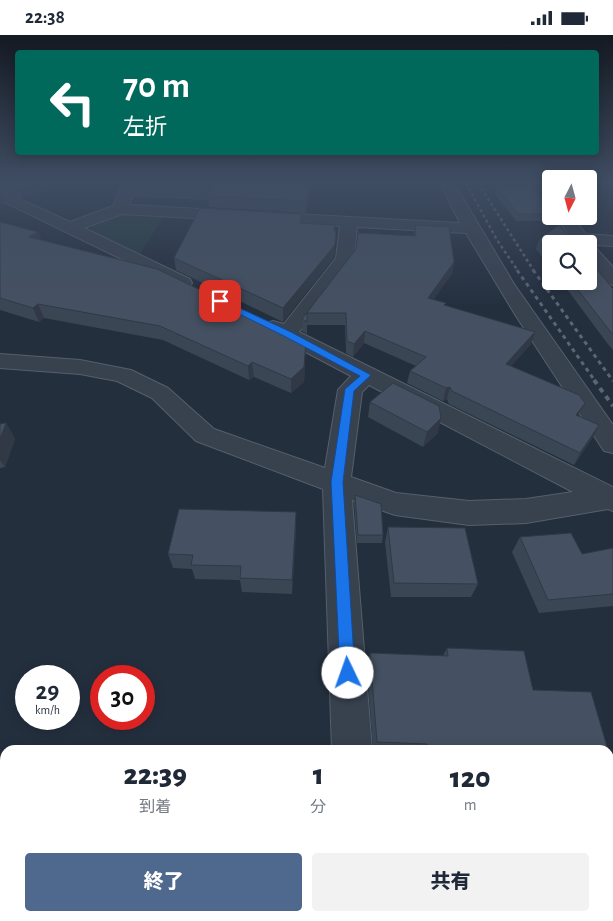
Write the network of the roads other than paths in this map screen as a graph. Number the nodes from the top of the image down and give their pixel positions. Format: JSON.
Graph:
{"nodes":[{"id":1,"x":62,"y":224,"type":"edge"},
{"id":2,"x":79,"y":224,"type":"edge"},
{"id":3,"x":349,"y":224,"type":"edge"},
{"id":4,"x":396,"y":224,"type":"edge"},
{"id":5,"x":468,"y":224,"type":"edge"},
{"id":6,"x":570,"y":225,"type":"edge"},
{"id":7,"x":69,"y":228,"type":"junction"},
{"id":8,"x":470,"y":228,"type":"junction"},
{"id":9,"x":578,"y":235,"type":"edge"},
{"id":10,"x":613,"y":241,"type":"edge"},
{"id":11,"x":597,"y":243,"type":"edge"},
{"id":12,"x":597,"y":259,"type":"edge"},
{"id":13,"x":613,"y":279,"type":"edge"},
{"id":14,"x":200,"y":291,"type":"edge"},
{"id":15,"x":252,"y":317,"type":"edge"},
{"id":16,"x":288,"y":334,"type":"junction"},
{"id":17,"x":0,"y":361,"type":"edge"},
{"id":18,"x":366,"y":375,"type":"junction"},
{"id":19,"x":613,"y":445,"type":"edge"},
{"id":20,"x":337,"y":482,"type":"junction"},
{"id":21,"x":612,"y":499,"type":"edge"},
{"id":22,"x":352,"y":745,"type":"edge"}],
"edges":[{"from":1,"to":7,"type":"street"},
{"from":2,"to":7,"type":"street"},
{"from":3,"to":16,"type":"street"},
{"from":4,"to":8,"type":"street"},
{"from":5,"to":8,"type":"street"},
{"from":6,"to":9,"type":"street"},
{"from":7,"to":14,"type":"street"},
{"from":8,"to":19,"type":"street"},
{"from":10,"to":11,"type":"street"},
{"from":12,"to":13,"type":"street"},
{"from":15,"to":16,"type":"street"},
{"from":16,"to":18,"type":"street"},
{"from":17,"to":20,"type":"street"},
{"from":18,"to":20,"type":"street"},
{"from":18,"to":21,"type":"street"},
{"from":20,"to":21,"type":"street"},
{"from":20,"to":22,"type":"street"}]}
